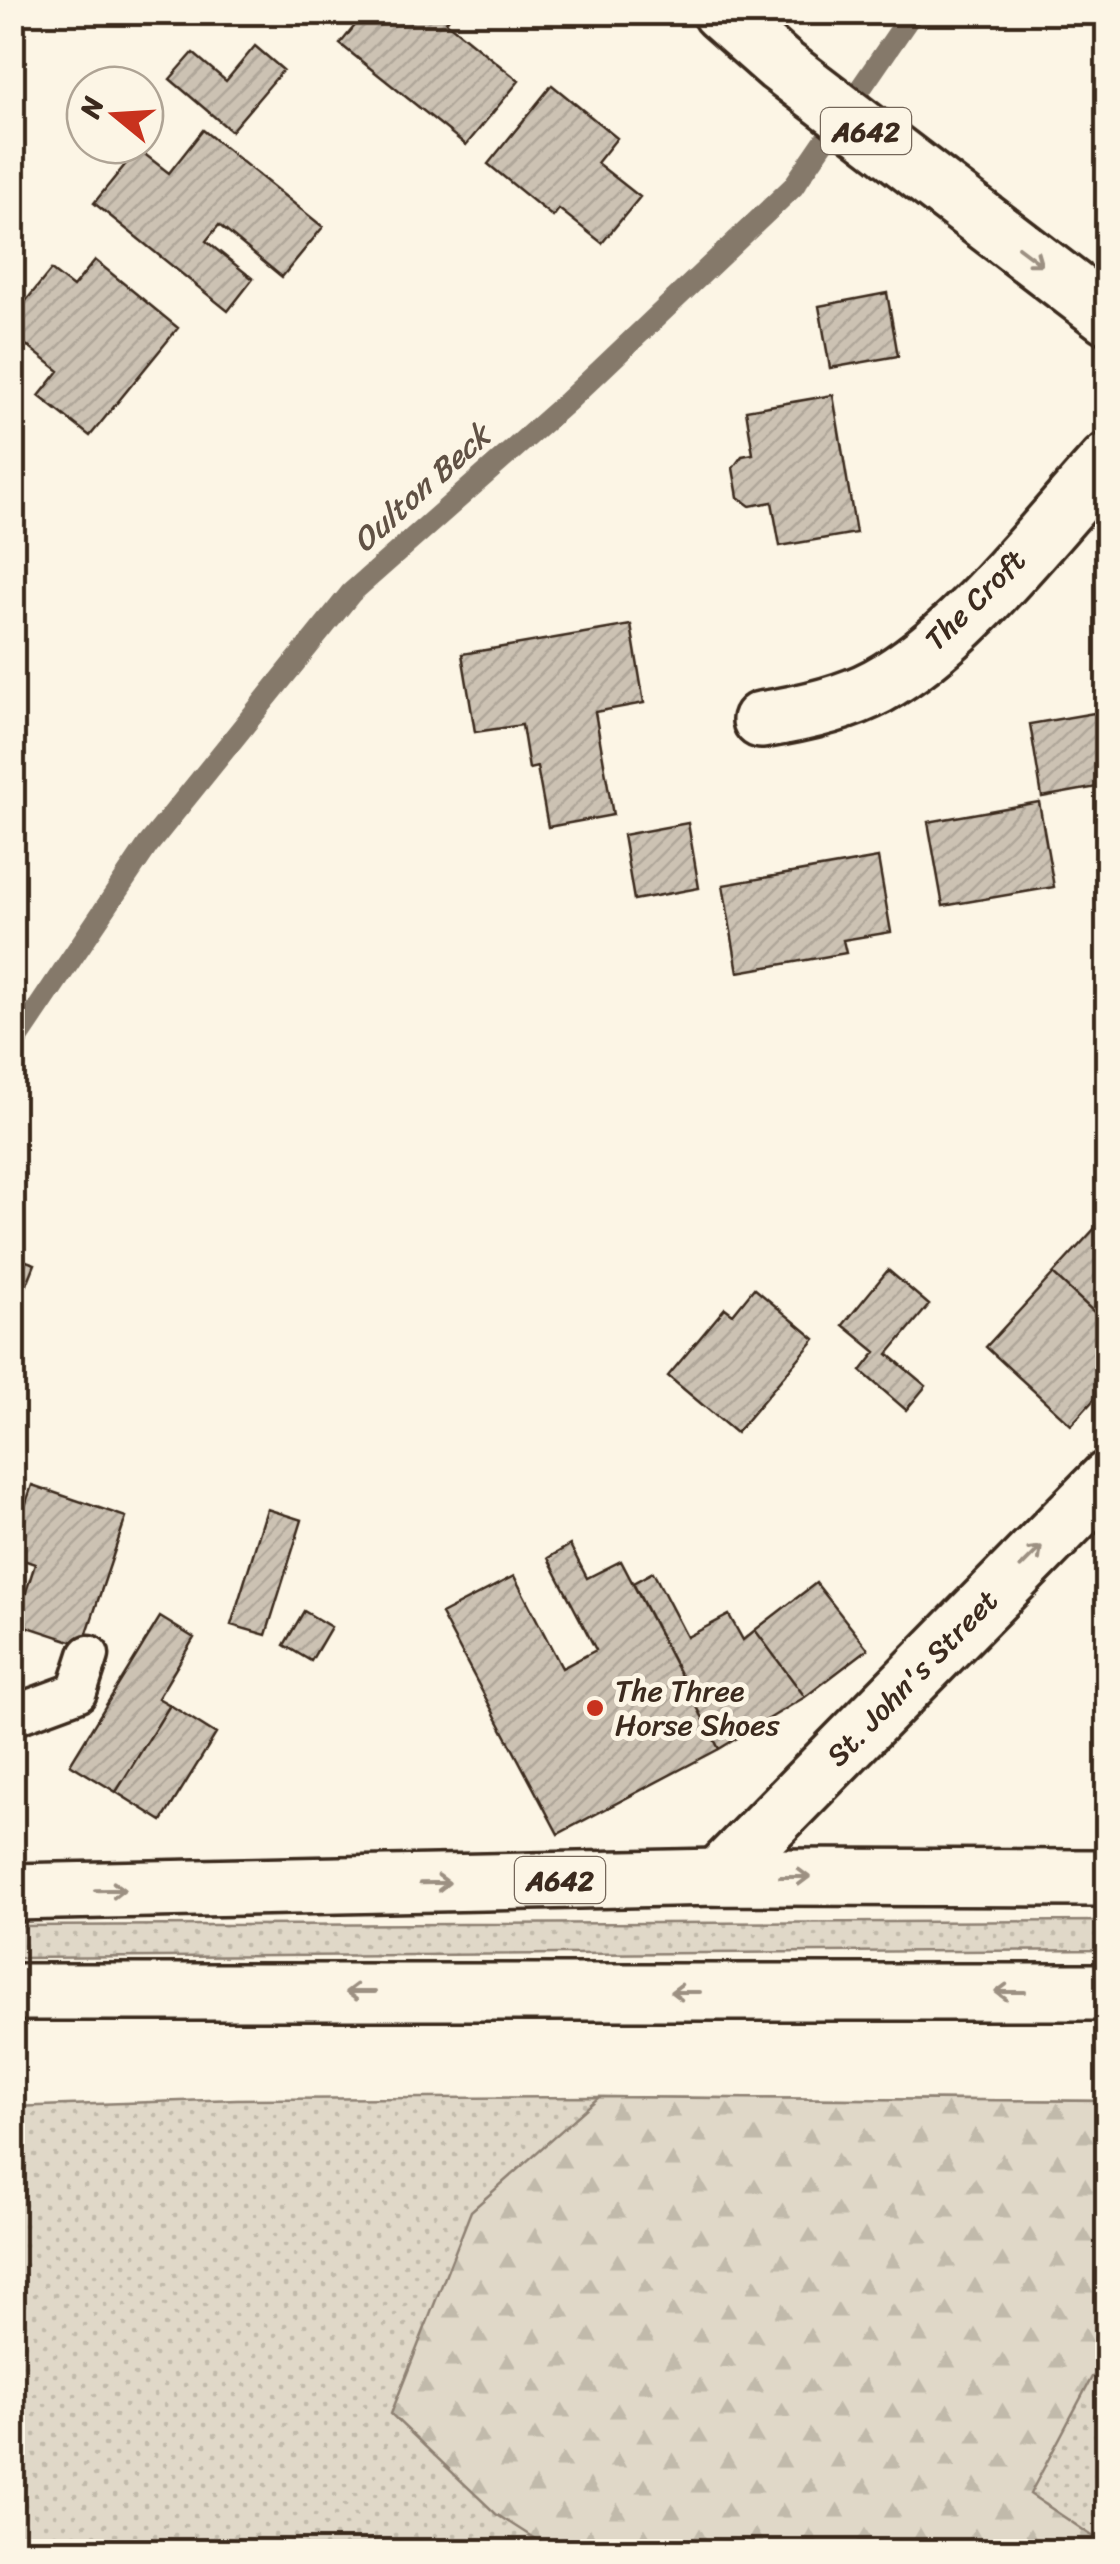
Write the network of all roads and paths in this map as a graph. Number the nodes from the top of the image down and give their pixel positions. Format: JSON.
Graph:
{"nodes":[{"id":1,"x":720,"y":12,"type":"edge"},
{"id":2,"x":1108,"y":316,"type":"edge"},
{"id":3,"x":1108,"y":461,"type":"edge"},
{"id":4,"x":761,"y":720,"type":"dead end"},
{"id":5,"x":1108,"y":1479,"type":"edge"},
{"id":6,"x":89,"y":1655,"type":"dead end"},
{"id":7,"x":12,"y":1716,"type":"edge"},
{"id":8,"x":718,"y":1877,"type":"junction"},
{"id":9,"x":1108,"y":1878,"type":"edge"},
{"id":10,"x":12,"y":1892,"type":"edge"},
{"id":11,"x":12,"y":1992,"type":"edge"},
{"id":12,"x":1108,"y":1992,"type":"edge"}],
"edges":[{"from":1,"to":2,"type":"main road","number":"A642","one_way":true},
{"from":3,"to":4,"type":"main road","name":"The Croft"},
{"from":8,"to":5,"type":"main road","name":"St. John's Street","one_way":true},
{"from":6,"to":7,"type":"lane"},
{"from":8,"to":9,"type":"main road","number":"A642","one_way":true},
{"from":10,"to":8,"type":"main road","number":"A642","one_way":true},
{"from":12,"to":11,"type":"main road","one_way":true}]}
